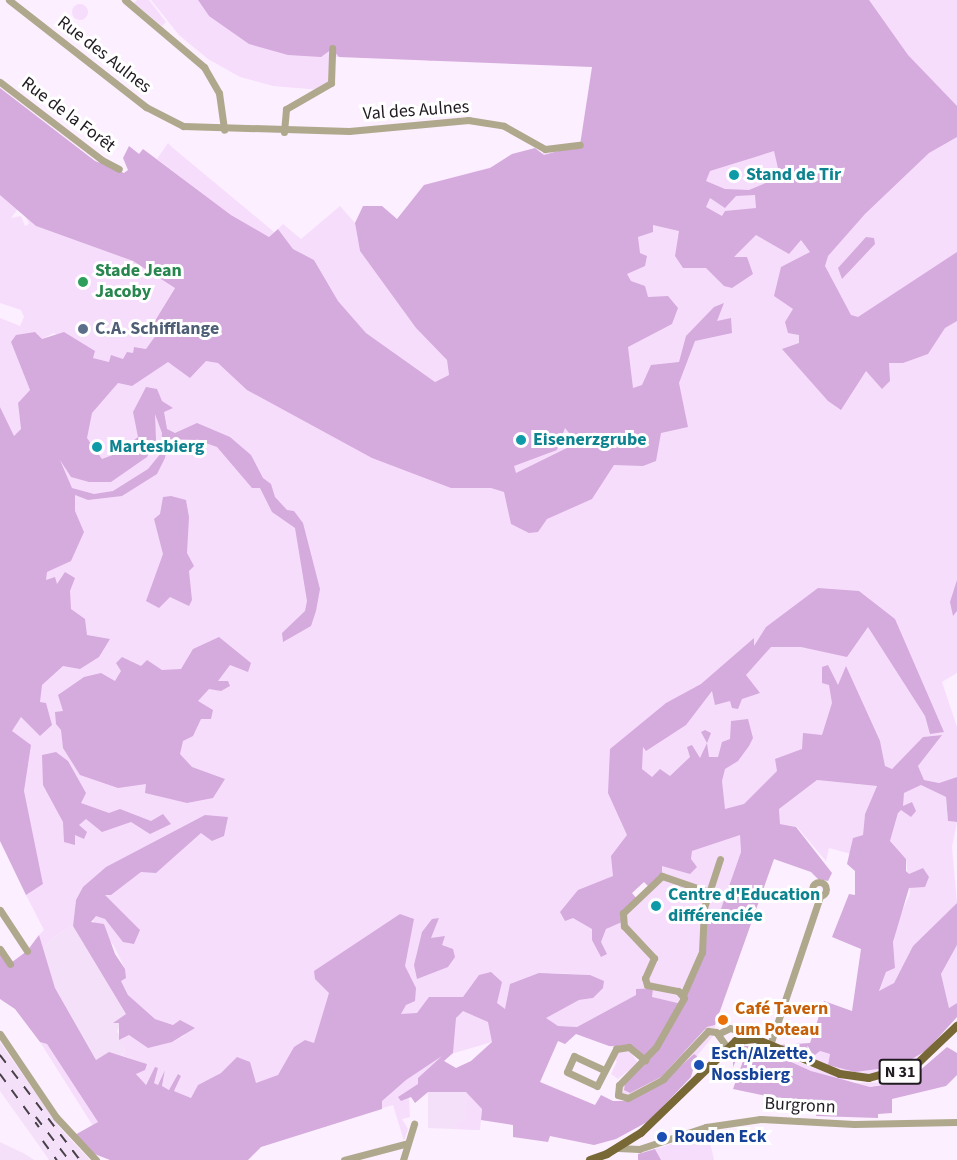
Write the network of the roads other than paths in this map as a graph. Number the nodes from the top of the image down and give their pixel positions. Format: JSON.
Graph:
{"nodes":[{"id":1,"x":9,"y":0,"type":"edge"},
{"id":2,"x":125,"y":0,"type":"edge"},
{"id":3,"x":332,"y":48,"type":"dead end"},
{"id":4,"x":0,"y":82,"type":"edge"},
{"id":5,"x":153,"y":111,"type":"joint"},
{"id":6,"x":224,"y":130,"type":"junction"},
{"id":7,"x":284,"y":132,"type":"junction"},
{"id":8,"x":580,"y":145,"type":"dead end"},
{"id":9,"x":120,"y":169,"type":"dead end"},
{"id":10,"x":720,"y":859,"type":"dead end"},
{"id":11,"x":709,"y":892,"type":"junction"},
{"id":12,"x":820,"y":896,"type":"dead end"},
{"id":13,"x":0,"y":910,"type":"edge"},
{"id":14,"x":0,"y":949,"type":"edge"},
{"id":15,"x":27,"y":951,"type":"dead end"},
{"id":16,"x":10,"y":964,"type":"dead end"},
{"id":17,"x":683,"y":995,"type":"junction"},
{"id":18,"x":957,"y":1026,"type":"edge"},
{"id":19,"x":742,"y":1032,"type":"dead end"},
{"id":20,"x":0,"y":1034,"type":"edge"},
{"id":21,"x":718,"y":1034,"type":"junction"},
{"id":22,"x":770,"y":1045,"type":"junction"},
{"id":23,"x":726,"y":1046,"type":"junction"},
{"id":24,"x":645,"y":1060,"type":"junction"},
{"id":25,"x":604,"y":1070,"type":"junction"},
{"id":26,"x":956,"y":1120,"type":"edge"},
{"id":27,"x":414,"y":1124,"type":"dead end"},
{"id":28,"x":408,"y":1143,"type":"junction"},
{"id":29,"x":632,"y":1143,"type":"junction"},
{"id":30,"x":96,"y":1160,"type":"edge"},
{"id":31,"x":344,"y":1160,"type":"edge"},
{"id":32,"x":403,"y":1160,"type":"edge"},
{"id":33,"x":590,"y":1160,"type":"edge"}],
"edges":[{"from":1,"to":5,"type":"street","name":"Rue des Aulnes"},
{"from":2,"to":6,"type":"street"},
{"from":3,"to":7,"type":"street"},
{"from":4,"to":9,"type":"street","name":"Rue de la Forêt"},
{"from":5,"to":6,"type":"street","name":"Val des Aulnes"},
{"from":6,"to":7,"type":"street","name":"Val des Aulnes"},
{"from":7,"to":8,"type":"street","name":"Val des Aulnes"},
{"from":10,"to":11,"type":"street"},
{"from":11,"to":17,"type":"street"},
{"from":11,"to":17,"type":"street"},
{"from":12,"to":22,"type":"street"},
{"from":13,"to":15,"type":"street"},
{"from":14,"to":16,"type":"street"},
{"from":17,"to":24,"type":"street"},
{"from":18,"to":22,"type":"main road","number":"N 31"},
{"from":19,"to":21,"type":"street"},
{"from":20,"to":30,"type":"street"},
{"from":21,"to":23,"type":"street"},
{"from":21,"to":24,"type":"street"},
{"from":22,"to":23,"type":"main road","number":"N 31"},
{"from":23,"to":29,"type":"main road"},
{"from":24,"to":25,"type":"street"},
{"from":25,"to":25,"type":"street"},
{"from":26,"to":29,"type":"street","name":"Burgronn"},
{"from":27,"to":28,"type":"street"},
{"from":28,"to":31,"type":"street"},
{"from":28,"to":32,"type":"street"},
{"from":29,"to":33,"type":"main road"}]}
